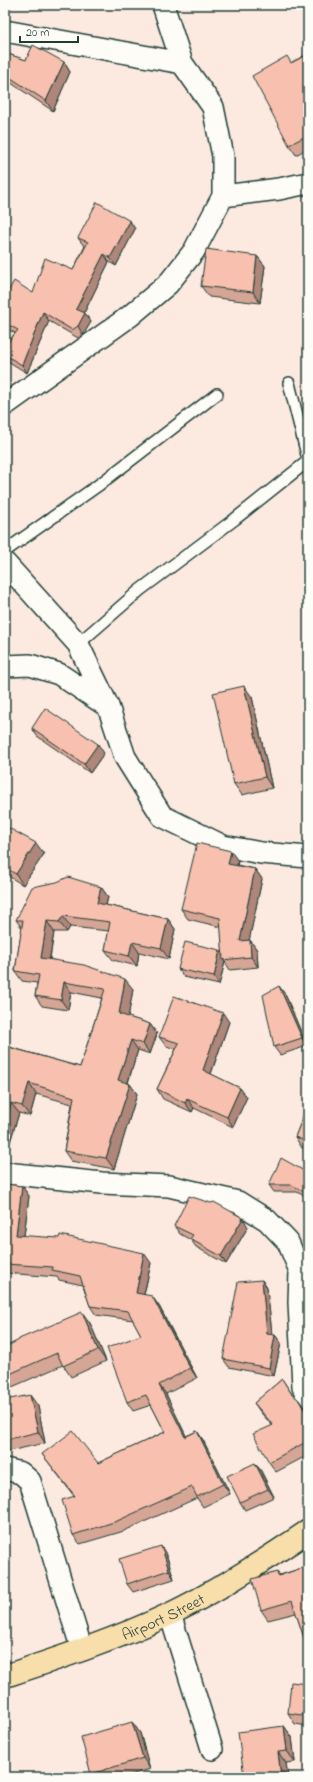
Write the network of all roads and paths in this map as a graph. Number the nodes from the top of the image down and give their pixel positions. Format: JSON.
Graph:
{"nodes":[{"id":1,"x":163,"y":5,"type":"edge"},
{"id":2,"x":5,"y":31,"type":"edge"},
{"id":3,"x":182,"y":63,"type":"junction"},
{"id":4,"x":308,"y":183,"type":"edge"},
{"id":5,"x":224,"y":196,"type":"junction"},
{"id":6,"x":289,"y":383,"type":"dead end"},
{"id":7,"x":217,"y":394,"type":"dead end"},
{"id":8,"x":5,"y":405,"type":"edge"},
{"id":9,"x":308,"y":460,"type":"edge"},
{"id":10,"x":5,"y":551,"type":"edge"},
{"id":11,"x":5,"y":563,"type":"edge"},
{"id":12,"x":78,"y":644,"type":"junction"},
{"id":13,"x":5,"y":666,"type":"edge"},
{"id":14,"x":108,"y":706,"type":"junction"},
{"id":15,"x":308,"y":857,"type":"edge"},
{"id":16,"x":5,"y":1173,"type":"edge"},
{"id":17,"x":308,"y":1397,"type":"edge"},
{"id":18,"x":5,"y":1469,"type":"edge"},
{"id":19,"x":308,"y":1531,"type":"edge"},
{"id":20,"x":170,"y":1614,"type":"junction"},
{"id":21,"x":82,"y":1650,"type":"junction"},
{"id":22,"x":5,"y":1676,"type":"edge"},
{"id":23,"x":212,"y":1749,"type":"dead end"}],
"edges":[{"from":1,"to":3,"type":"street"},
{"from":2,"to":3,"type":"street"},
{"from":3,"to":5,"type":"street"},
{"from":4,"to":5,"type":"street"},
{"from":5,"to":8,"type":"street"},
{"from":6,"to":9,"type":"lane"},
{"from":7,"to":10,"type":"lane"},
{"from":9,"to":12,"type":"lane"},
{"from":11,"to":12,"type":"street"},
{"from":12,"to":14,"type":"street"},
{"from":13,"to":14,"type":"street"},
{"from":14,"to":15,"type":"street"},
{"from":16,"to":17,"type":"street"},
{"from":18,"to":21,"type":"street"},
{"from":19,"to":20,"type":"highway","name":"Airport Street"},
{"from":20,"to":21,"type":"highway","name":"Airport Street"},
{"from":20,"to":23,"type":"street"},
{"from":21,"to":22,"type":"highway","name":"Airport Street"}]}
